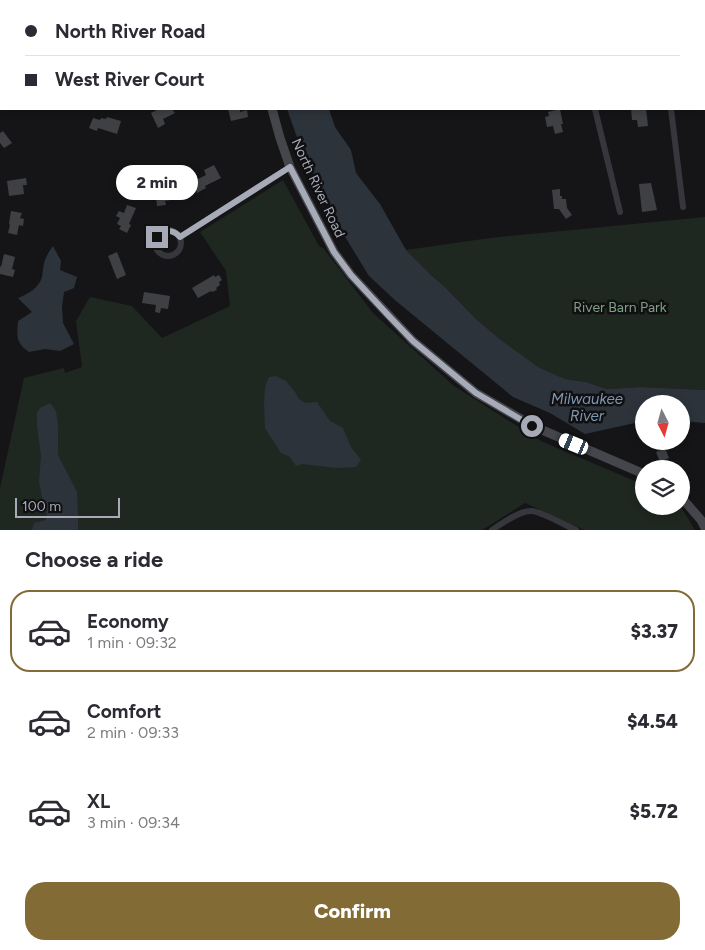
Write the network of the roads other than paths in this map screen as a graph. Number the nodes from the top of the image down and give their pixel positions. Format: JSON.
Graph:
{"nodes":[{"id":1,"x":272,"y":110,"type":"edge"},
{"id":2,"x":595,"y":110,"type":"edge"},
{"id":3,"x":671,"y":110,"type":"edge"},
{"id":4,"x":290,"y":167,"type":"junction"},
{"id":5,"x":683,"y":207,"type":"dead end"},
{"id":6,"x":620,"y":212,"type":"dead end"},
{"id":7,"x":180,"y":237,"type":"junction"},
{"id":8,"x":635,"y":470,"type":"edge"},
{"id":9,"x":690,"y":507,"type":"edge"},
{"id":10,"x":705,"y":528,"type":"edge"},
{"id":11,"x":492,"y":530,"type":"edge"},
{"id":12,"x":576,"y":530,"type":"edge"}],
"edges":[{"from":1,"to":4,"type":"street","name":"North River Road"},
{"from":2,"to":6,"type":"street"},
{"from":3,"to":5,"type":"street"},
{"from":4,"to":7,"type":"street"},
{"from":4,"to":8,"type":"street","name":"North River Road"},
{"from":7,"to":7,"type":"street"},
{"from":9,"to":10,"type":"street"},
{"from":11,"to":12,"type":"street"}]}
